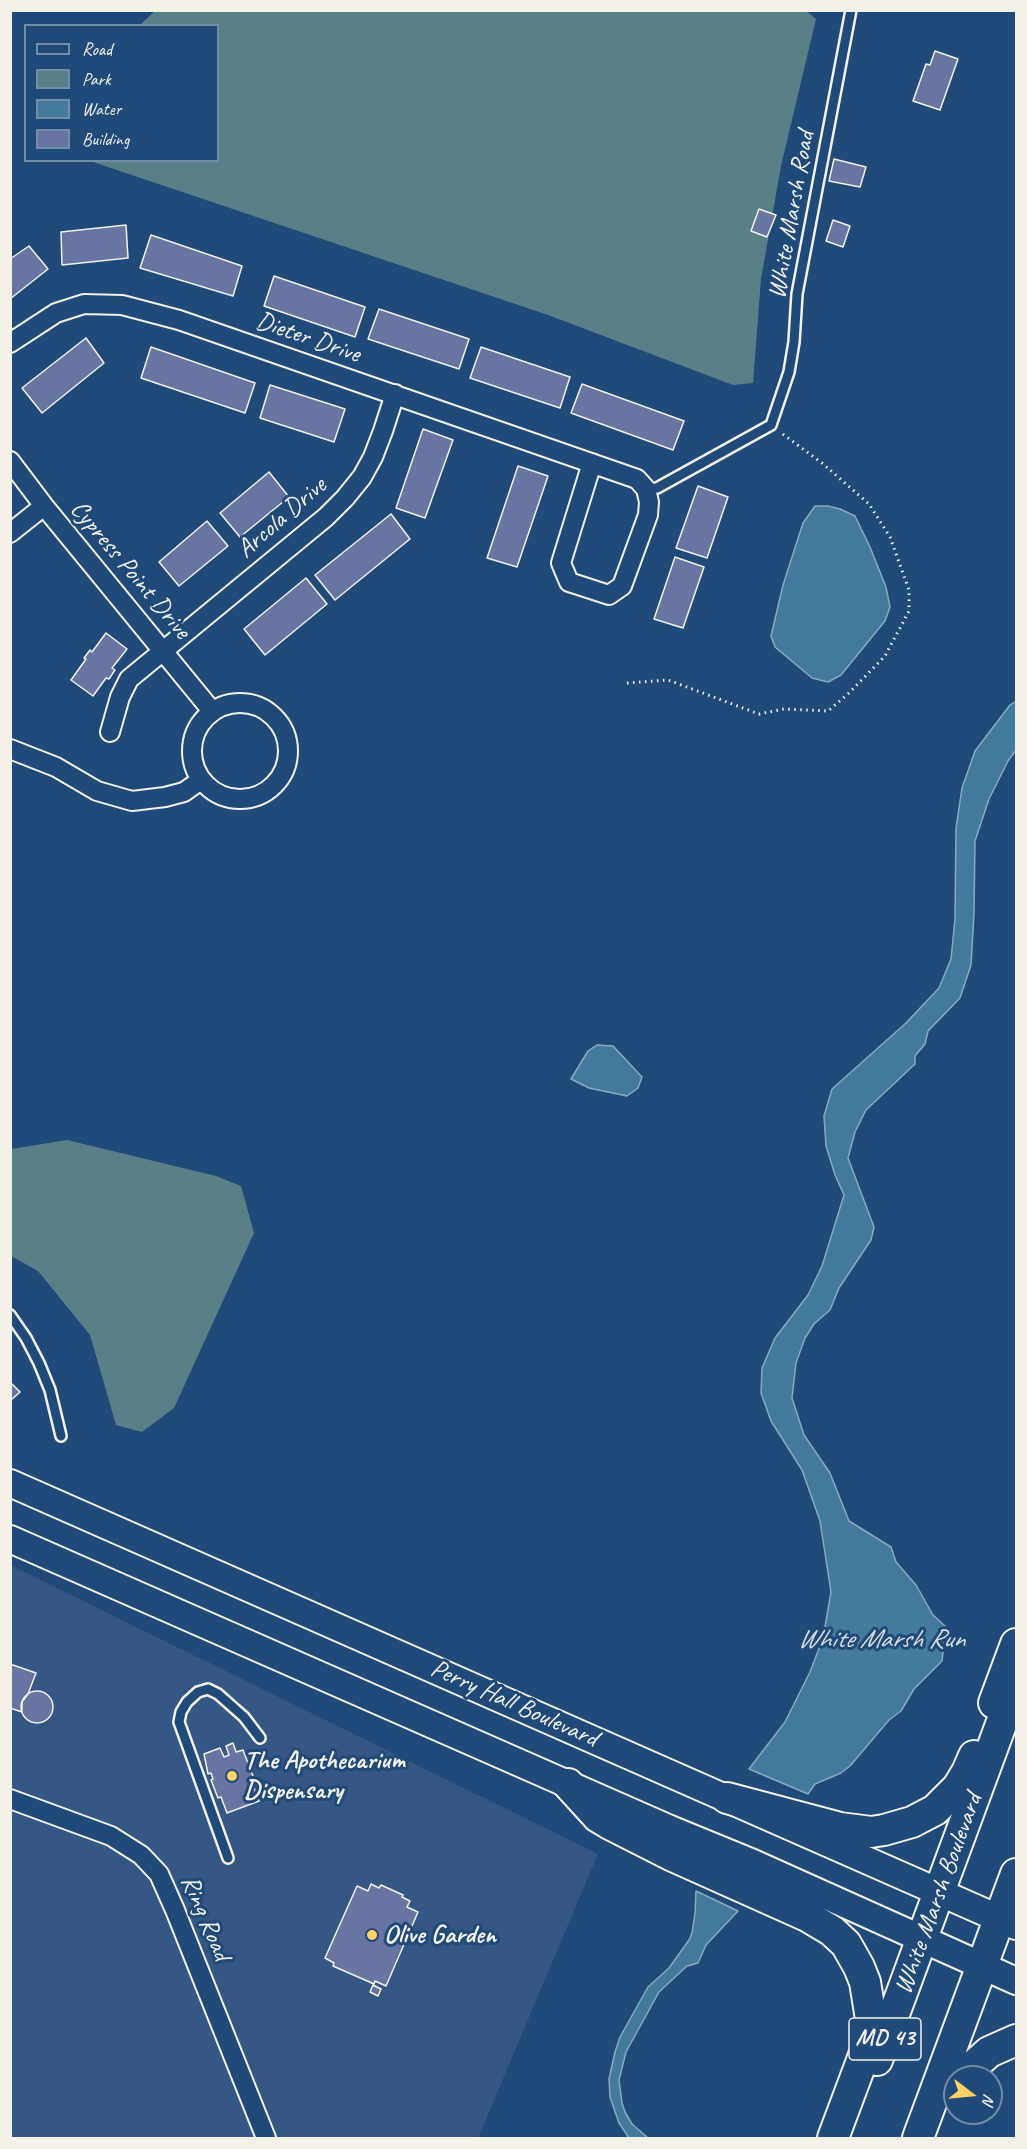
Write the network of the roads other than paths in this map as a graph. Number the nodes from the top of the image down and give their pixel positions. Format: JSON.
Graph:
{"nodes":[{"id":1,"x":851,"y":10,"type":"edge"},
{"id":2,"x":10,"y":343,"type":"edge"},
{"id":3,"x":394,"y":394,"type":"junction"},
{"id":4,"x":10,"y":461,"type":"edge"},
{"id":5,"x":592,"y":463,"type":"junction"},
{"id":6,"x":646,"y":489,"type":"junction"},
{"id":7,"x":44,"y":506,"type":"junction"},
{"id":8,"x":10,"y":534,"type":"edge"},
{"id":9,"x":164,"y":650,"type":"junction"},
{"id":10,"x":212,"y":711,"type":"junction"},
{"id":11,"x":110,"y":732,"type":"dead end"},
{"id":12,"x":10,"y":749,"type":"edge"},
{"id":13,"x":201,"y":780,"type":"junction"},
{"id":14,"x":10,"y":1315,"type":"edge"},
{"id":15,"x":61,"y":1436,"type":"dead end"},
{"id":16,"x":10,"y":1483,"type":"edge"},
{"id":17,"x":10,"y":1539,"type":"edge"},
{"id":18,"x":1017,"y":1644,"type":"edge"},
{"id":19,"x":1017,"y":1684,"type":"edge"},
{"id":20,"x":260,"y":1738,"type":"dead end"},
{"id":21,"x":568,"y":1784,"type":"junction"},
{"id":22,"x":727,"y":1798,"type":"junction"},
{"id":23,"x":10,"y":1799,"type":"edge"},
{"id":24,"x":228,"y":1858,"type":"dead end"},
{"id":25,"x":1017,"y":1874,"type":"edge"},
{"id":26,"x":940,"y":1893,"type":"junction"},
{"id":27,"x":1008,"y":1923,"type":"edge"},
{"id":28,"x":922,"y":1939,"type":"junction"},
{"id":29,"x":982,"y":1966,"type":"junction"},
{"id":30,"x":1017,"y":1981,"type":"edge"},
{"id":31,"x":1017,"y":2040,"type":"edge"},
{"id":32,"x":974,"y":2065,"type":"edge"},
{"id":33,"x":943,"y":2114,"type":"edge"},
{"id":34,"x":266,"y":2139,"type":"edge"},
{"id":35,"x":833,"y":2139,"type":"edge"},
{"id":36,"x":848,"y":2139,"type":"edge"},
{"id":37,"x":918,"y":2139,"type":"edge"},
{"id":38,"x":932,"y":2139,"type":"edge"}],
"edges":[{"from":1,"to":6,"type":"lane","name":"White Marsh Road"},
{"from":2,"to":3,"type":"street","name":"Dieter Drive"},
{"from":3,"to":5,"type":"street","name":"Dieter Drive"},
{"from":3,"to":9,"type":"street","name":"Arcola Drive"},
{"from":4,"to":7,"type":"street","name":"Cypress Point Drive"},
{"from":5,"to":6,"type":"street","name":"Dieter Drive"},
{"from":5,"to":6,"type":"street"},
{"from":7,"to":8,"type":"street"},
{"from":7,"to":9,"type":"street","name":"Cypress Point Drive"},
{"from":9,"to":10,"type":"street","name":"Cypress Point Drive"},
{"from":9,"to":11,"type":"street","name":"Arcola Drive"},
{"from":10,"to":13,"type":"street"},
{"from":10,"to":13,"type":"street"},
{"from":12,"to":13,"type":"street"},
{"from":14,"to":15,"type":"lane"},
{"from":16,"to":22,"type":"main road","name":"Perry Hall Boulevard"},
{"from":17,"to":21,"type":"main road","name":"Perry Hall Boulevard"},
{"from":18,"to":22,"type":"highway"},
{"from":19,"to":26,"type":"highway","name":"White Marsh Boulevard","number":"MD 43"},
{"from":20,"to":24,"type":"lane"},
{"from":21,"to":28,"type":"main road","name":"Perry Hall Boulevard"},
{"from":21,"to":35,"type":"highway"},
{"from":22,"to":26,"type":"main road","name":"Perry Hall Boulevard"},
{"from":23,"to":34,"type":"street","name":"Ring Road"},
{"from":25,"to":27,"type":"highway","number":"MD 43"},
{"from":26,"to":27,"type":"main road","name":"Perry Hall Boulevard"},
{"from":26,"to":28,"type":"highway","name":"White Marsh Boulevard","number":"MD 43"},
{"from":27,"to":29,"type":"highway","number":"MD 43"},
{"from":28,"to":29,"type":"main road","name":"Perry Hall Boulevard"},
{"from":28,"to":36,"type":"highway","name":"White Marsh Boulevard","number":"MD 43"},
{"from":29,"to":30,"type":"main road","name":"Perry Hall Boulevard"},
{"from":29,"to":37,"type":"highway","number":"MD 43"},
{"from":31,"to":32,"type":"highway"},
{"from":33,"to":38,"type":"highway"}]}
